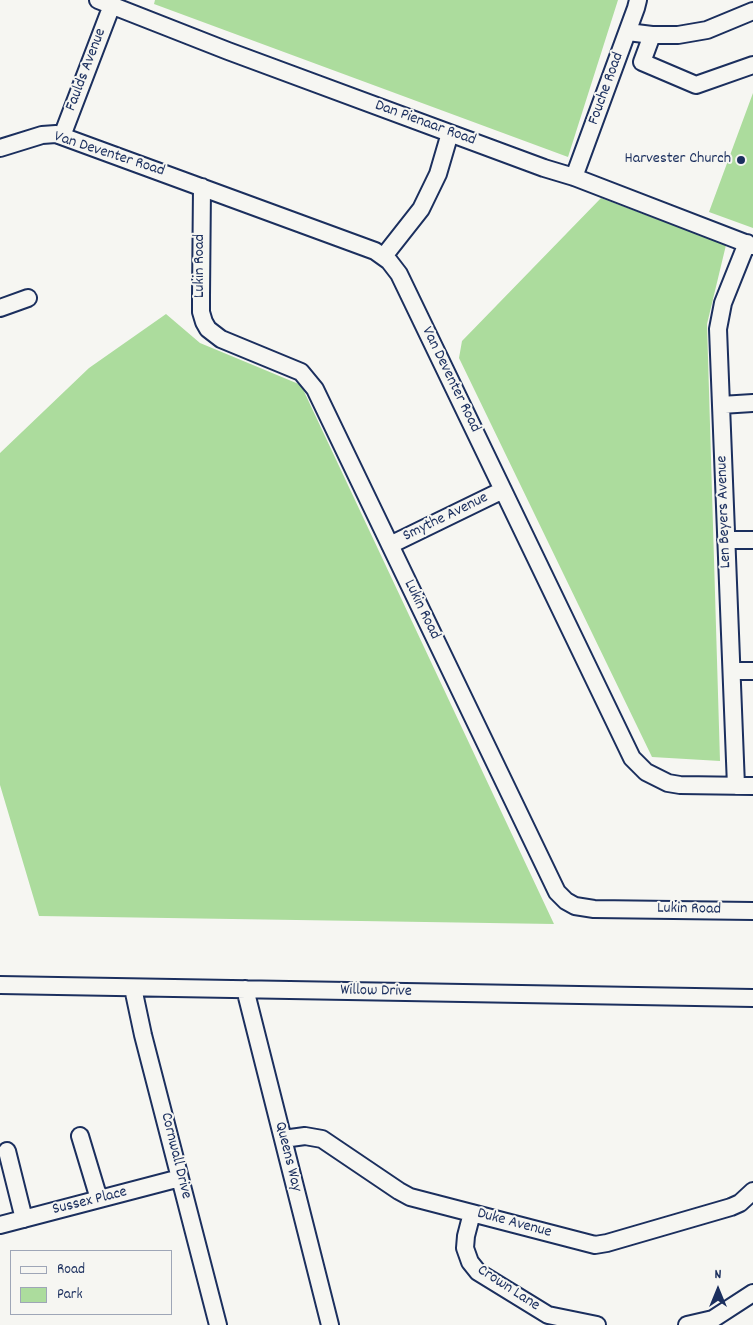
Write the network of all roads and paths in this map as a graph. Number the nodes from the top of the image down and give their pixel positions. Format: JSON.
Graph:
{"nodes":[{"id":1,"x":638,"y":0,"type":"edge"},
{"id":2,"x":105,"y":3,"type":"edge"},
{"id":3,"x":753,"y":11,"type":"edge"},
{"id":4,"x":628,"y":32,"type":"junction"},
{"id":5,"x":652,"y":35,"type":"junction"},
{"id":6,"x":620,"y":53,"type":"junction"},
{"id":7,"x":642,"y":62,"type":"junction"},
{"id":8,"x":753,"y":65,"type":"edge"},
{"id":9,"x":450,"y":133,"type":"junction"},
{"id":10,"x":62,"y":136,"type":"junction"},
{"id":11,"x":0,"y":148,"type":"edge"},
{"id":12,"x":574,"y":178,"type":"junction"},
{"id":13,"x":202,"y":187,"type":"junction"},
{"id":14,"x":750,"y":245,"type":"edge"},
{"id":15,"x":384,"y":256,"type":"junction"},
{"id":16,"x":28,"y":298,"type":"dead end"},
{"id":17,"x":0,"y":308,"type":"edge"},
{"id":18,"x":753,"y":403,"type":"edge"},
{"id":19,"x":721,"y":406,"type":"junction"},
{"id":20,"x":503,"y":490,"type":"junction"},
{"id":21,"x":726,"y":540,"type":"junction"},
{"id":22,"x":753,"y":540,"type":"edge"},
{"id":23,"x":390,"y":545,"type":"junction"},
{"id":24,"x":732,"y":671,"type":"junction"},
{"id":25,"x":753,"y":671,"type":"edge"},
{"id":26,"x":736,"y":786,"type":"junction"},
{"id":27,"x":753,"y":786,"type":"edge"},
{"id":28,"x":753,"y":912,"type":"edge"},
{"id":29,"x":0,"y":985,"type":"edge"},
{"id":30,"x":133,"y":988,"type":"junction"},
{"id":31,"x":245,"y":989,"type":"junction"},
{"id":32,"x":753,"y":998,"type":"edge"},
{"id":33,"x":80,"y":1136,"type":"dead end"},
{"id":34,"x":283,"y":1139,"type":"junction"},
{"id":35,"x":7,"y":1151,"type":"dead end"},
{"id":36,"x":180,"y":1178,"type":"junction"},
{"id":37,"x":753,"y":1191,"type":"edge"},
{"id":38,"x":99,"y":1199,"type":"junction"},
{"id":39,"x":472,"y":1213,"type":"junction"},
{"id":40,"x":24,"y":1218,"type":"junction"},
{"id":41,"x":0,"y":1224,"type":"edge"},
{"id":42,"x":753,"y":1293,"type":"edge"},
{"id":43,"x":218,"y":1325,"type":"edge"},
{"id":44,"x":330,"y":1325,"type":"edge"},
{"id":45,"x":597,"y":1325,"type":"edge"},
{"id":46,"x":687,"y":1325,"type":"edge"}],
"edges":[{"from":1,"to":4,"type":"street","name":"Fouche Road"},
{"from":2,"to":9,"type":"street","name":"Dan Pienaar Road"},
{"from":2,"to":10,"type":"street","name":"Faulds Avenue"},
{"from":3,"to":5,"type":"street"},
{"from":4,"to":5,"type":"street"},
{"from":4,"to":6,"type":"street","name":"Fouche Road"},
{"from":5,"to":7,"type":"street"},
{"from":6,"to":7,"type":"street"},
{"from":6,"to":12,"type":"street","name":"Fouche Road"},
{"from":7,"to":8,"type":"street"},
{"from":9,"to":12,"type":"street","name":"Dan Pienaar Road"},
{"from":9,"to":15,"type":"street"},
{"from":10,"to":11,"type":"street","name":"Van Deventer Road"},
{"from":10,"to":13,"type":"street","name":"Van Deventer Road"},
{"from":12,"to":14,"type":"street","name":"Dan Pienaar Road"},
{"from":13,"to":15,"type":"street","name":"Van Deventer Road"},
{"from":13,"to":23,"type":"street","name":"Lukin Road"},
{"from":14,"to":19,"type":"street","name":"Len Beyers Avenue"},
{"from":15,"to":20,"type":"street","name":"Van Deventer Road"},
{"from":16,"to":17,"type":"street"},
{"from":18,"to":19,"type":"street"},
{"from":19,"to":21,"type":"street","name":"Len Beyers Avenue"},
{"from":20,"to":23,"type":"street","name":"Smythe Avenue"},
{"from":20,"to":26,"type":"street","name":"Van Deventer Road"},
{"from":21,"to":22,"type":"street"},
{"from":21,"to":24,"type":"street","name":"Len Beyers Avenue"},
{"from":23,"to":28,"type":"street","name":"Lukin Road"},
{"from":24,"to":25,"type":"street"},
{"from":24,"to":26,"type":"street","name":"Len Beyers Avenue"},
{"from":26,"to":27,"type":"street","name":"Van Deventer Road"},
{"from":29,"to":30,"type":"street","name":"Willow Drive"},
{"from":30,"to":31,"type":"street","name":"Willow Drive"},
{"from":30,"to":36,"type":"street","name":"Cornwall Drive"},
{"from":31,"to":32,"type":"street","name":"Willow Drive"},
{"from":31,"to":34,"type":"street","name":"Queens Way"},
{"from":33,"to":38,"type":"street"},
{"from":34,"to":39,"type":"street","name":"Duke Avenue"},
{"from":34,"to":44,"type":"street","name":"Queens Way"},
{"from":35,"to":40,"type":"street"},
{"from":36,"to":38,"type":"street","name":"Sussex Place"},
{"from":36,"to":43,"type":"street","name":"Cornwall Drive"},
{"from":37,"to":39,"type":"street","name":"Duke Avenue"},
{"from":38,"to":40,"type":"street","name":"Sussex Place"},
{"from":39,"to":45,"type":"street","name":"Crown Lane"},
{"from":40,"to":41,"type":"street","name":"Sussex Place"},
{"from":42,"to":46,"type":"street"}]}
